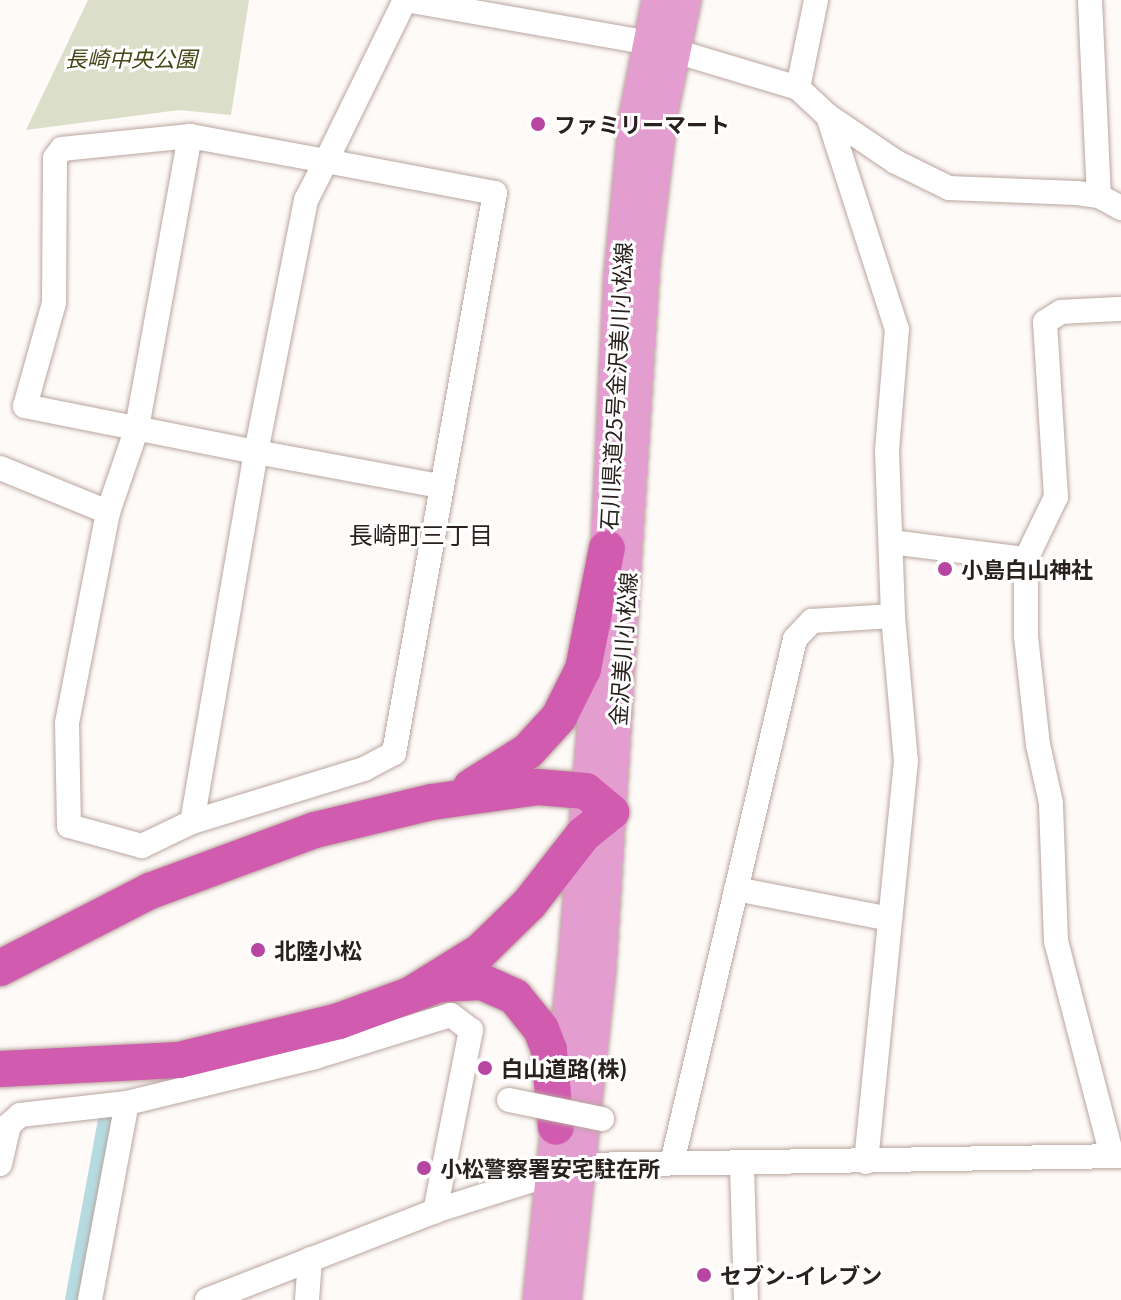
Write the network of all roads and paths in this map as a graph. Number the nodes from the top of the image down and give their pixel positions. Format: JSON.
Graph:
{"nodes":[{"id":1,"x":405,"y":0,"type":"edge"},
{"id":2,"x":657,"y":0,"type":"edge"},
{"id":3,"x":686,"y":0,"type":"edge"},
{"id":4,"x":816,"y":0,"type":"edge"},
{"id":5,"x":1090,"y":0,"type":"edge"},
{"id":6,"x":660,"y":46,"type":"junction"},
{"id":7,"x":798,"y":88,"type":"junction"},
{"id":8,"x":828,"y":116,"type":"junction"},
{"id":9,"x":190,"y":136,"type":"junction"},
{"id":10,"x":326,"y":161,"type":"junction"},
{"id":11,"x":1099,"y":196,"type":"junction"},
{"id":12,"x":1121,"y":208,"type":"edge"},
{"id":13,"x":1121,"y":309,"type":"edge"},
{"id":14,"x":137,"y":428,"type":"junction"},
{"id":15,"x":256,"y":452,"type":"junction"},
{"id":16,"x":0,"y":468,"type":"edge"},
{"id":17,"x":440,"y":486,"type":"junction"},
{"id":18,"x":108,"y":512,"type":"junction"},
{"id":19,"x":891,"y":542,"type":"junction"},
{"id":20,"x":607,"y":548,"type":"junction"},
{"id":21,"x":1026,"y":559,"type":"junction"},
{"id":22,"x":893,"y":616,"type":"junction"},
{"id":23,"x":432,"y":802,"type":"junction"},
{"id":24,"x":598,"y":802,"type":"junction"},
{"id":25,"x":192,"y":822,"type":"junction"},
{"id":26,"x":583,"y":835,"type":"junction"},
{"id":27,"x":736,"y":889,"type":"junction"},
{"id":28,"x":890,"y":919,"type":"junction"},
{"id":29,"x":80,"y":927,"type":"junction"},
{"id":30,"x":0,"y":968,"type":"edge"},
{"id":31,"x":0,"y":987,"type":"edge"},
{"id":32,"x":410,"y":995,"type":"junction"},
{"id":33,"x":120,"y":1067,"type":"junction"},
{"id":34,"x":0,"y":1069,"type":"edge"},
{"id":35,"x":0,"y":1088,"type":"edge"},
{"id":36,"x":509,"y":1100,"type":"dead end"},
{"id":37,"x":127,"y":1103,"type":"junction"},
{"id":38,"x":602,"y":1119,"type":"dead end"},
{"id":39,"x":556,"y":1127,"type":"junction"},
{"id":40,"x":1116,"y":1156,"type":"edge"},
{"id":41,"x":866,"y":1162,"type":"junction"},
{"id":42,"x":672,"y":1163,"type":"junction"},
{"id":43,"x":0,"y":1164,"type":"edge"},
{"id":44,"x":742,"y":1166,"type":"junction"},
{"id":45,"x":566,"y":1167,"type":"junction"},
{"id":46,"x":435,"y":1211,"type":"junction"},
{"id":47,"x":310,"y":1259,"type":"junction"},
{"id":48,"x":90,"y":1300,"type":"edge"},
{"id":49,"x":207,"y":1300,"type":"edge"},
{"id":50,"x":307,"y":1300,"type":"edge"},
{"id":51,"x":538,"y":1300,"type":"edge"},
{"id":52,"x":566,"y":1300,"type":"edge"},
{"id":53,"x":746,"y":1300,"type":"edge"}],
"edges":[{"from":1,"to":6,"type":"street"},
{"from":1,"to":10,"type":"street"},
{"from":2,"to":6,"type":"main road","name":"石川県道25号金沢美川小松線"},
{"from":3,"to":6,"type":"main road","name":"金沢美川小松線"},
{"from":4,"to":7,"type":"street"},
{"from":5,"to":11,"type":"street"},
{"from":6,"to":7,"type":"street"},
{"from":6,"to":20,"type":"main road","name":"石川県道25号金沢美川小松線"},
{"from":6,"to":24,"type":"main road","name":"金沢美川小松線"},
{"from":7,"to":8,"type":"street"},
{"from":8,"to":11,"type":"street"},
{"from":8,"to":19,"type":"street"},
{"from":9,"to":10,"type":"street"},
{"from":9,"to":14,"type":"street"},
{"from":9,"to":14,"type":"street"},
{"from":10,"to":15,"type":"street"},
{"from":10,"to":17,"type":"street"},
{"from":11,"to":12,"type":"street"},
{"from":13,"to":21,"type":"street"},
{"from":14,"to":15,"type":"street"},
{"from":14,"to":18,"type":"street"},
{"from":15,"to":17,"type":"street"},
{"from":15,"to":25,"type":"street"},
{"from":16,"to":18,"type":"street"},
{"from":17,"to":25,"type":"street"},
{"from":18,"to":25,"type":"street"},
{"from":19,"to":21,"type":"street"},
{"from":19,"to":22,"type":"street"},
{"from":20,"to":23,"type":"highway"},
{"from":20,"to":24,"type":"main road","name":"石川県道25号金沢美川小松線"},
{"from":21,"to":40,"type":"street"},
{"from":22,"to":27,"type":"street"},
{"from":22,"to":28,"type":"street"},
{"from":23,"to":24,"type":"highway"},
{"from":23,"to":29,"type":"highway"},
{"from":24,"to":26,"type":"highway"},
{"from":24,"to":45,"type":"main road","name":"金沢美川小松線"},
{"from":26,"to":32,"type":"highway"},
{"from":26,"to":39,"type":"main road"},
{"from":27,"to":28,"type":"street"},
{"from":27,"to":42,"type":"street"},
{"from":28,"to":41,"type":"street"},
{"from":29,"to":30,"type":"highway"},
{"from":29,"to":31,"type":"highway"},
{"from":32,"to":33,"type":"highway"},
{"from":32,"to":39,"type":"highway"},
{"from":33,"to":34,"type":"highway"},
{"from":33,"to":35,"type":"highway"},
{"from":36,"to":38,"type":"street","bridge":true},
{"from":37,"to":43,"type":"street"},
{"from":37,"to":46,"type":"street"},
{"from":37,"to":48,"type":"street"},
{"from":39,"to":45,"type":"main road"},
{"from":40,"to":41,"type":"street"},
{"from":41,"to":44,"type":"street"},
{"from":42,"to":44,"type":"street"},
{"from":42,"to":45,"type":"street"},
{"from":44,"to":53,"type":"street"},
{"from":45,"to":46,"type":"street"},
{"from":45,"to":51,"type":"main road"},
{"from":45,"to":52,"type":"main road","name":"金沢美川小松線"},
{"from":46,"to":47,"type":"street"},
{"from":47,"to":49,"type":"street"},
{"from":47,"to":50,"type":"street"}]}
